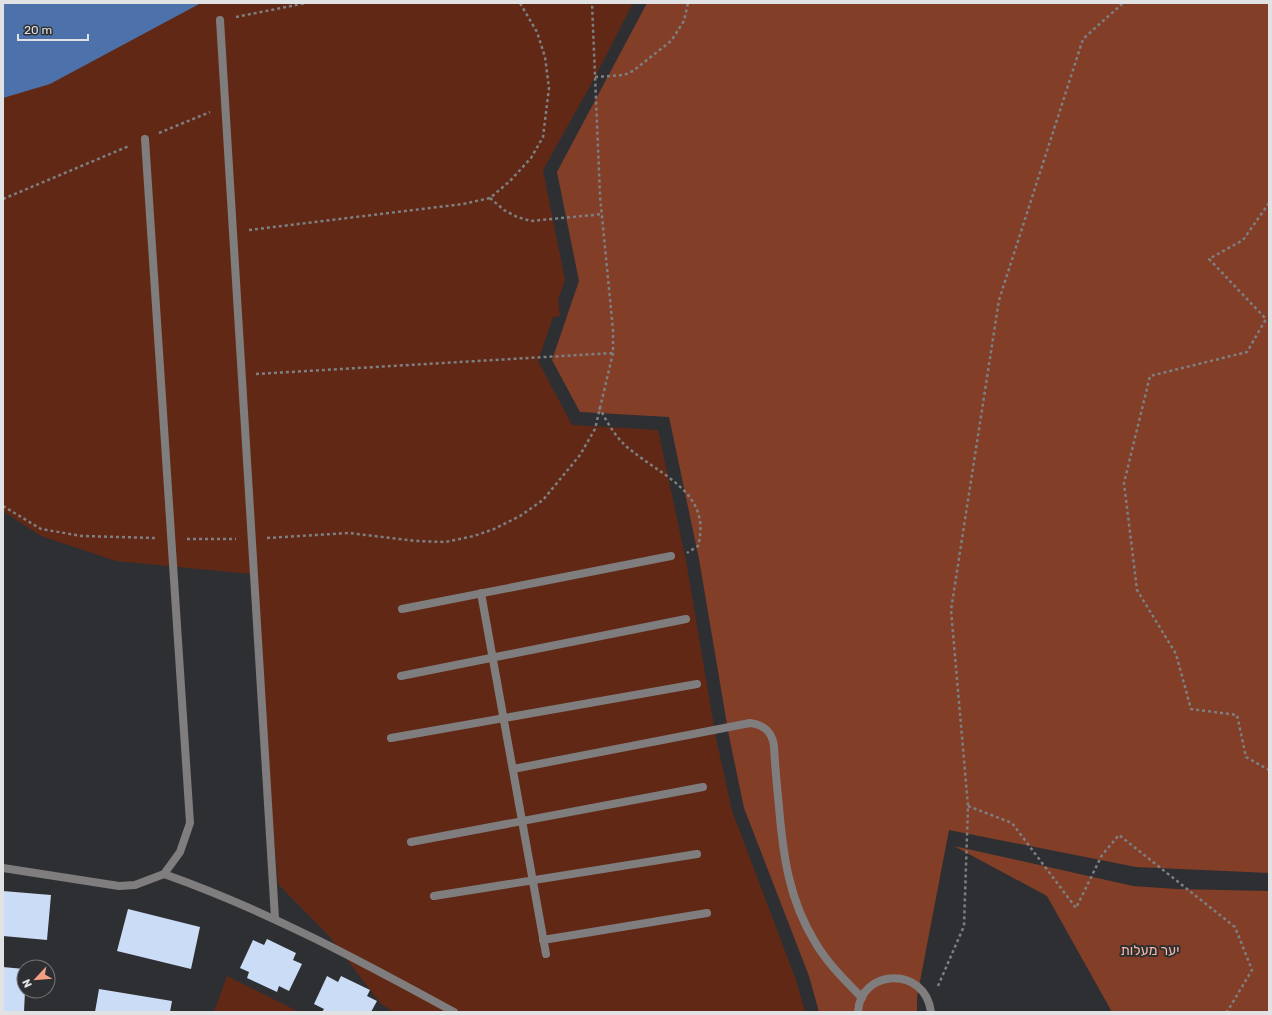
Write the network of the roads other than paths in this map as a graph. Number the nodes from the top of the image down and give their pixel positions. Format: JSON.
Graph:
{"nodes":[{"id":1,"x":220,"y":20,"type":"road end"},
{"id":2,"x":145,"y":139,"type":"road end"},
{"id":3,"x":671,"y":556,"type":"road end"},
{"id":4,"x":481,"y":593,"type":"junction"},
{"id":5,"x":402,"y":609,"type":"dead end"},
{"id":6,"x":686,"y":620,"type":"dead end"},
{"id":7,"x":493,"y":658,"type":"junction"},
{"id":8,"x":401,"y":676,"type":"dead end"},
{"id":9,"x":697,"y":684,"type":"dead end"},
{"id":10,"x":504,"y":718,"type":"junction"},
{"id":11,"x":391,"y":738,"type":"dead end"},
{"id":12,"x":513,"y":770,"type":"junction"},
{"id":13,"x":703,"y":787,"type":"dead end"},
{"id":14,"x":522,"y":821,"type":"junction"},
{"id":15,"x":410,"y":842,"type":"dead end"},
{"id":16,"x":697,"y":854,"type":"dead end"},
{"id":17,"x":3,"y":868,"type":"edge"},
{"id":18,"x":164,"y":874,"type":"junction"},
{"id":19,"x":533,"y":881,"type":"junction"},
{"id":20,"x":434,"y":896,"type":"dead end"},
{"id":21,"x":707,"y":913,"type":"dead end"},
{"id":22,"x":275,"y":918,"type":"junction"},
{"id":23,"x":543,"y":940,"type":"junction"},
{"id":24,"x":546,"y":954,"type":"dead end"},
{"id":25,"x":862,"y":998,"type":"junction"},
{"id":26,"x":931,"y":1008,"type":"edge"},
{"id":27,"x":454,"y":1012,"type":"edge"},
{"id":28,"x":858,"y":1012,"type":"edge"}],
"edges":[{"from":1,"to":22,"type":"street"},
{"from":2,"to":18,"type":"street"},
{"from":3,"to":4,"type":"street"},
{"from":4,"to":5,"type":"street"},
{"from":4,"to":7,"type":"street"},
{"from":6,"to":7,"type":"street"},
{"from":7,"to":8,"type":"street"},
{"from":7,"to":10,"type":"street"},
{"from":9,"to":10,"type":"street"},
{"from":10,"to":11,"type":"street"},
{"from":10,"to":12,"type":"street"},
{"from":12,"to":14,"type":"street"},
{"from":12,"to":25,"type":"street"},
{"from":13,"to":14,"type":"street"},
{"from":14,"to":15,"type":"street"},
{"from":14,"to":19,"type":"street"},
{"from":16,"to":19,"type":"street"},
{"from":17,"to":18,"type":"street"},
{"from":18,"to":22,"type":"street"},
{"from":19,"to":20,"type":"street"},
{"from":19,"to":23,"type":"street"},
{"from":21,"to":23,"type":"street"},
{"from":22,"to":27,"type":"street"},
{"from":23,"to":24,"type":"street"},
{"from":25,"to":26,"type":"street"},
{"from":25,"to":28,"type":"street"}]}
